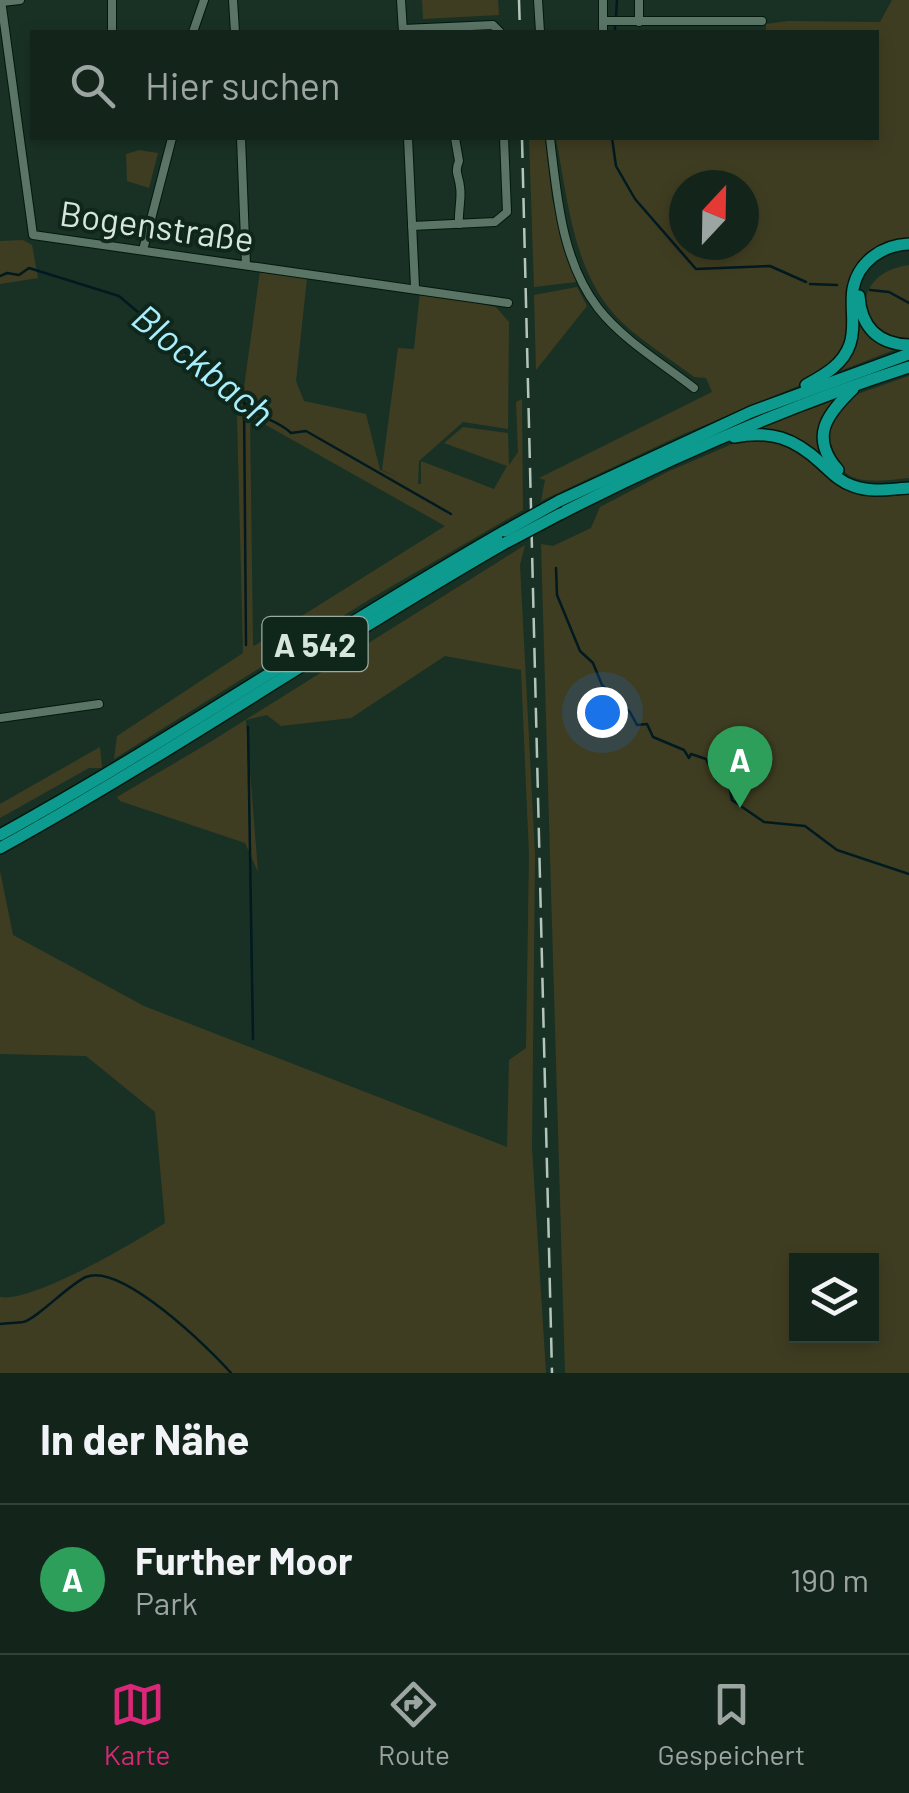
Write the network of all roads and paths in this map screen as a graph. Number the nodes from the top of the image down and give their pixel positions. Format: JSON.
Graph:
{"nodes":[{"id":1,"x":20,"y":0,"type":"edge"},
{"id":2,"x":112,"y":0,"type":"edge"},
{"id":3,"x":204,"y":0,"type":"edge"},
{"id":4,"x":234,"y":0,"type":"edge"},
{"id":5,"x":402,"y":0,"type":"edge"},
{"id":6,"x":538,"y":0,"type":"edge"},
{"id":7,"x":603,"y":0,"type":"edge"},
{"id":8,"x":640,"y":0,"type":"edge"},
{"id":9,"x":2,"y":1,"type":"edge"},
{"id":10,"x":604,"y":21,"type":"junction"},
{"id":11,"x":762,"y":21,"type":"dead end"},
{"id":12,"x":639,"y":22,"type":"junction"},
{"id":13,"x":112,"y":30,"type":"edge"},
{"id":14,"x":194,"y":30,"type":"edge"},
{"id":15,"x":235,"y":30,"type":"edge"},
{"id":16,"x":403,"y":30,"type":"edge"},
{"id":17,"x":452,"y":30,"type":"edge"},
{"id":18,"x":498,"y":30,"type":"edge"},
{"id":19,"x":540,"y":30,"type":"edge"},
{"id":20,"x":603,"y":30,"type":"edge"},
{"id":21,"x":4,"y":49,"type":"edge"},
{"id":22,"x":171,"y":140,"type":"edge"},
{"id":23,"x":241,"y":140,"type":"edge"},
{"id":24,"x":408,"y":140,"type":"edge"},
{"id":25,"x":455,"y":140,"type":"edge"},
{"id":26,"x":504,"y":140,"type":"edge"},
{"id":27,"x":550,"y":140,"type":"edge"},
{"id":28,"x":459,"y":224,"type":"junction"},
{"id":29,"x":412,"y":226,"type":"junction"},
{"id":30,"x":909,"y":248,"type":"edge"},
{"id":31,"x":143,"y":250,"type":"junction"},
{"id":32,"x":246,"y":265,"type":"junction"},
{"id":33,"x":415,"y":287,"type":"junction"},
{"id":34,"x":508,"y":303,"type":"dead end"},
{"id":35,"x":909,"y":346,"type":"edge"},
{"id":36,"x":909,"y":354,"type":"edge"},
{"id":37,"x":909,"y":367,"type":"edge"},
{"id":38,"x":856,"y":384,"type":"junction"},
{"id":39,"x":694,"y":388,"type":"dead end"},
{"id":40,"x":750,"y":412,"type":"junction"},
{"id":41,"x":701,"y":446,"type":"junction"},
{"id":42,"x":909,"y":480,"type":"edge"},
{"id":43,"x":909,"y":488,"type":"edge"},
{"id":44,"x":559,"y":507,"type":"junction"},
{"id":45,"x":99,"y":704,"type":"dead end"},
{"id":46,"x":0,"y":718,"type":"edge"},
{"id":47,"x":92,"y":789,"type":"junction"},
{"id":48,"x":0,"y":835,"type":"edge"},
{"id":49,"x":0,"y":848,"type":"edge"}],
"edges":[{"from":1,"to":9,"type":"street"},
{"from":2,"to":13,"type":"street"},
{"from":3,"to":14,"type":"street"},
{"from":4,"to":15,"type":"street"},
{"from":5,"to":16,"type":"street"},
{"from":6,"to":19,"type":"street"},
{"from":7,"to":10,"type":"street"},
{"from":8,"to":12,"type":"street"},
{"from":9,"to":21,"type":"street","name":"Bogenstraße"},
{"from":10,"to":12,"type":"street"},
{"from":10,"to":20,"type":"street"},
{"from":11,"to":12,"type":"street"},
{"from":17,"to":18,"type":"street"},
{"from":21,"to":31,"type":"street","name":"Bogenstraße"},
{"from":22,"to":31,"type":"street"},
{"from":23,"to":32,"type":"street"},
{"from":24,"to":29,"type":"street"},
{"from":25,"to":28,"type":"street"},
{"from":26,"to":28,"type":"street"},
{"from":27,"to":39,"type":"street"},
{"from":28,"to":29,"type":"street"},
{"from":29,"to":33,"type":"street"},
{"from":30,"to":35,"type":"highway"},
{"from":30,"to":40,"type":"highway"},
{"from":31,"to":32,"type":"street","name":"Bogenstraße"},
{"from":32,"to":33,"type":"street","name":"Bogenstraße"},
{"from":33,"to":34,"type":"street","name":"Bogenstraße"},
{"from":36,"to":40,"type":"highway","number":"A 542"},
{"from":37,"to":38,"type":"highway","number":"A 542"},
{"from":38,"to":41,"type":"highway","number":"A 542"},
{"from":38,"to":42,"type":"highway"},
{"from":40,"to":44,"type":"highway","number":"A 542"},
{"from":41,"to":43,"type":"highway"},
{"from":41,"to":44,"type":"highway","number":"A 542"},
{"from":44,"to":47,"type":"highway","number":"A 542","bridge":true},
{"from":45,"to":46,"type":"street"},
{"from":47,"to":48,"type":"highway","number":"A 542"},
{"from":47,"to":49,"type":"highway","number":"A 542"}]}
